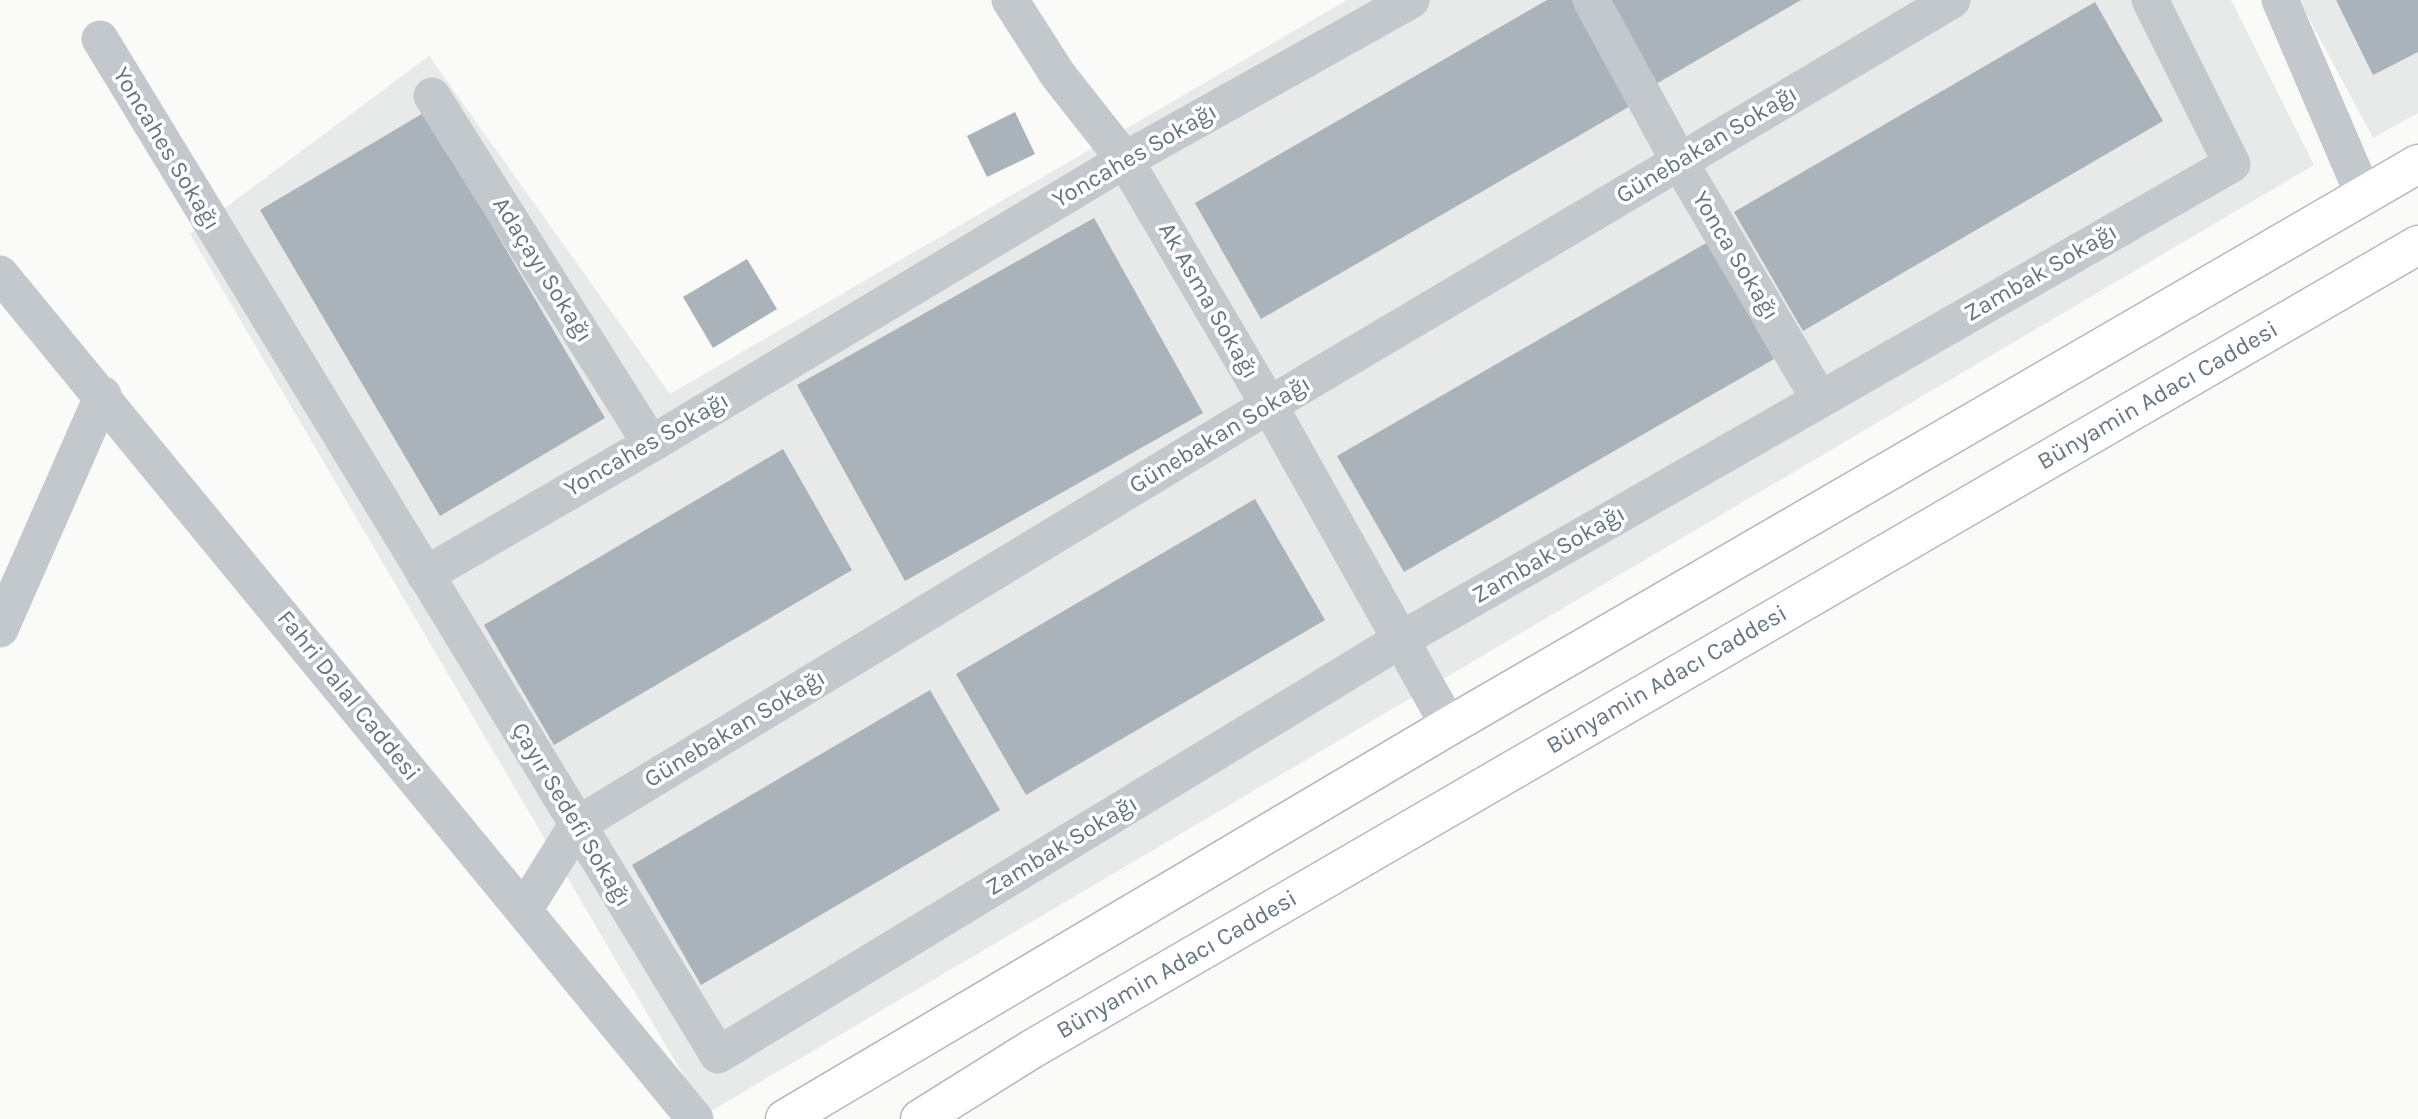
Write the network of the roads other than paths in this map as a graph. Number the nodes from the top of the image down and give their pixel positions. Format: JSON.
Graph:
{"nodes":[{"id":1,"x":1010,"y":0,"type":"edge"},
{"id":2,"x":1411,"y":0,"type":"edge"},
{"id":3,"x":1591,"y":0,"type":"edge"},
{"id":4,"x":1952,"y":0,"type":"edge"},
{"id":5,"x":2150,"y":0,"type":"edge"},
{"id":6,"x":2280,"y":0,"type":"edge"},
{"id":7,"x":100,"y":39,"type":"dead end"},
{"id":8,"x":432,"y":96,"type":"dead end"},
{"id":9,"x":1125,"y":160,"type":"junction"},
{"id":10,"x":1679,"y":161,"type":"junction"},
{"id":11,"x":2418,"y":164,"type":"edge"},
{"id":12,"x":2364,"y":196,"type":"junction"},
{"id":13,"x":2418,"y":245,"type":"edge"},
{"id":14,"x":0,"y":274,"type":"edge"},
{"id":15,"x":103,"y":396,"type":"junction"},
{"id":16,"x":1820,"y":400,"type":"junction"},
{"id":17,"x":1269,"y":405,"type":"junction"},
{"id":18,"x":651,"y":444,"type":"junction"},
{"id":19,"x":425,"y":575,"type":"junction"},
{"id":20,"x":0,"y":629,"type":"edge"},
{"id":21,"x":1402,"y":639,"type":"junction"},
{"id":22,"x":1449,"y":726,"type":"junction"},
{"id":23,"x":577,"y":825,"type":"junction"},
{"id":24,"x":524,"y":910,"type":"junction"},
{"id":25,"x":718,"y":1055,"type":"joint"},
{"id":26,"x":695,"y":1119,"type":"edge"},
{"id":27,"x":785,"y":1119,"type":"edge"},
{"id":28,"x":920,"y":1119,"type":"edge"}],
"edges":[{"from":1,"to":9,"type":"street","name":"Ak Asma Sokağı"},
{"from":2,"to":9,"type":"street","name":"Yoncahes Sokağı"},
{"from":3,"to":10,"type":"street","name":"Yonca Sokağı"},
{"from":4,"to":10,"type":"street","name":"Günebakan Sokağı"},
{"from":5,"to":16,"type":"street","name":"Zambak Sokağı"},
{"from":6,"to":12,"type":"street"},
{"from":7,"to":19,"type":"street","name":"Yoncahes Sokağı"},
{"from":8,"to":18,"type":"street","name":"Adaçayı Sokağı"},
{"from":9,"to":17,"type":"street","name":"Ak Asma Sokağı"},
{"from":9,"to":18,"type":"street","name":"Yoncahes Sokağı"},
{"from":10,"to":16,"type":"street","name":"Yonca Sokağı"},
{"from":10,"to":17,"type":"street","name":"Günebakan Sokağı"},
{"from":11,"to":12,"type":"main road"},
{"from":12,"to":22,"type":"main road"},
{"from":13,"to":28,"type":"main road","name":"Bünyamin Adacı Caddesi"},
{"from":14,"to":15,"type":"street","name":"Fahri Dalal Caddesi"},
{"from":15,"to":20,"type":"street"},
{"from":15,"to":24,"type":"street","name":"Fahri Dalal Caddesi"},
{"from":16,"to":21,"type":"street","name":"Zambak Sokağı"},
{"from":17,"to":21,"type":"street","name":"Ak Asma Sokağı"},
{"from":17,"to":23,"type":"street","name":"Günebakan Sokağı"},
{"from":18,"to":19,"type":"street","name":"Yoncahes Sokağı"},
{"from":19,"to":23,"type":"street","name":"Çayır Sedefi Sokağı"},
{"from":21,"to":22,"type":"street","name":"Ak Asma Sokağı"},
{"from":21,"to":25,"type":"street","name":"Zambak Sokağı"},
{"from":22,"to":27,"type":"main road"},
{"from":23,"to":24,"type":"street","name":"Günebakan Sokağı"},
{"from":23,"to":25,"type":"street","name":"Çayır Sedefi Sokağı"},
{"from":24,"to":26,"type":"street","name":"Fahri Dalal Caddesi"}]}
